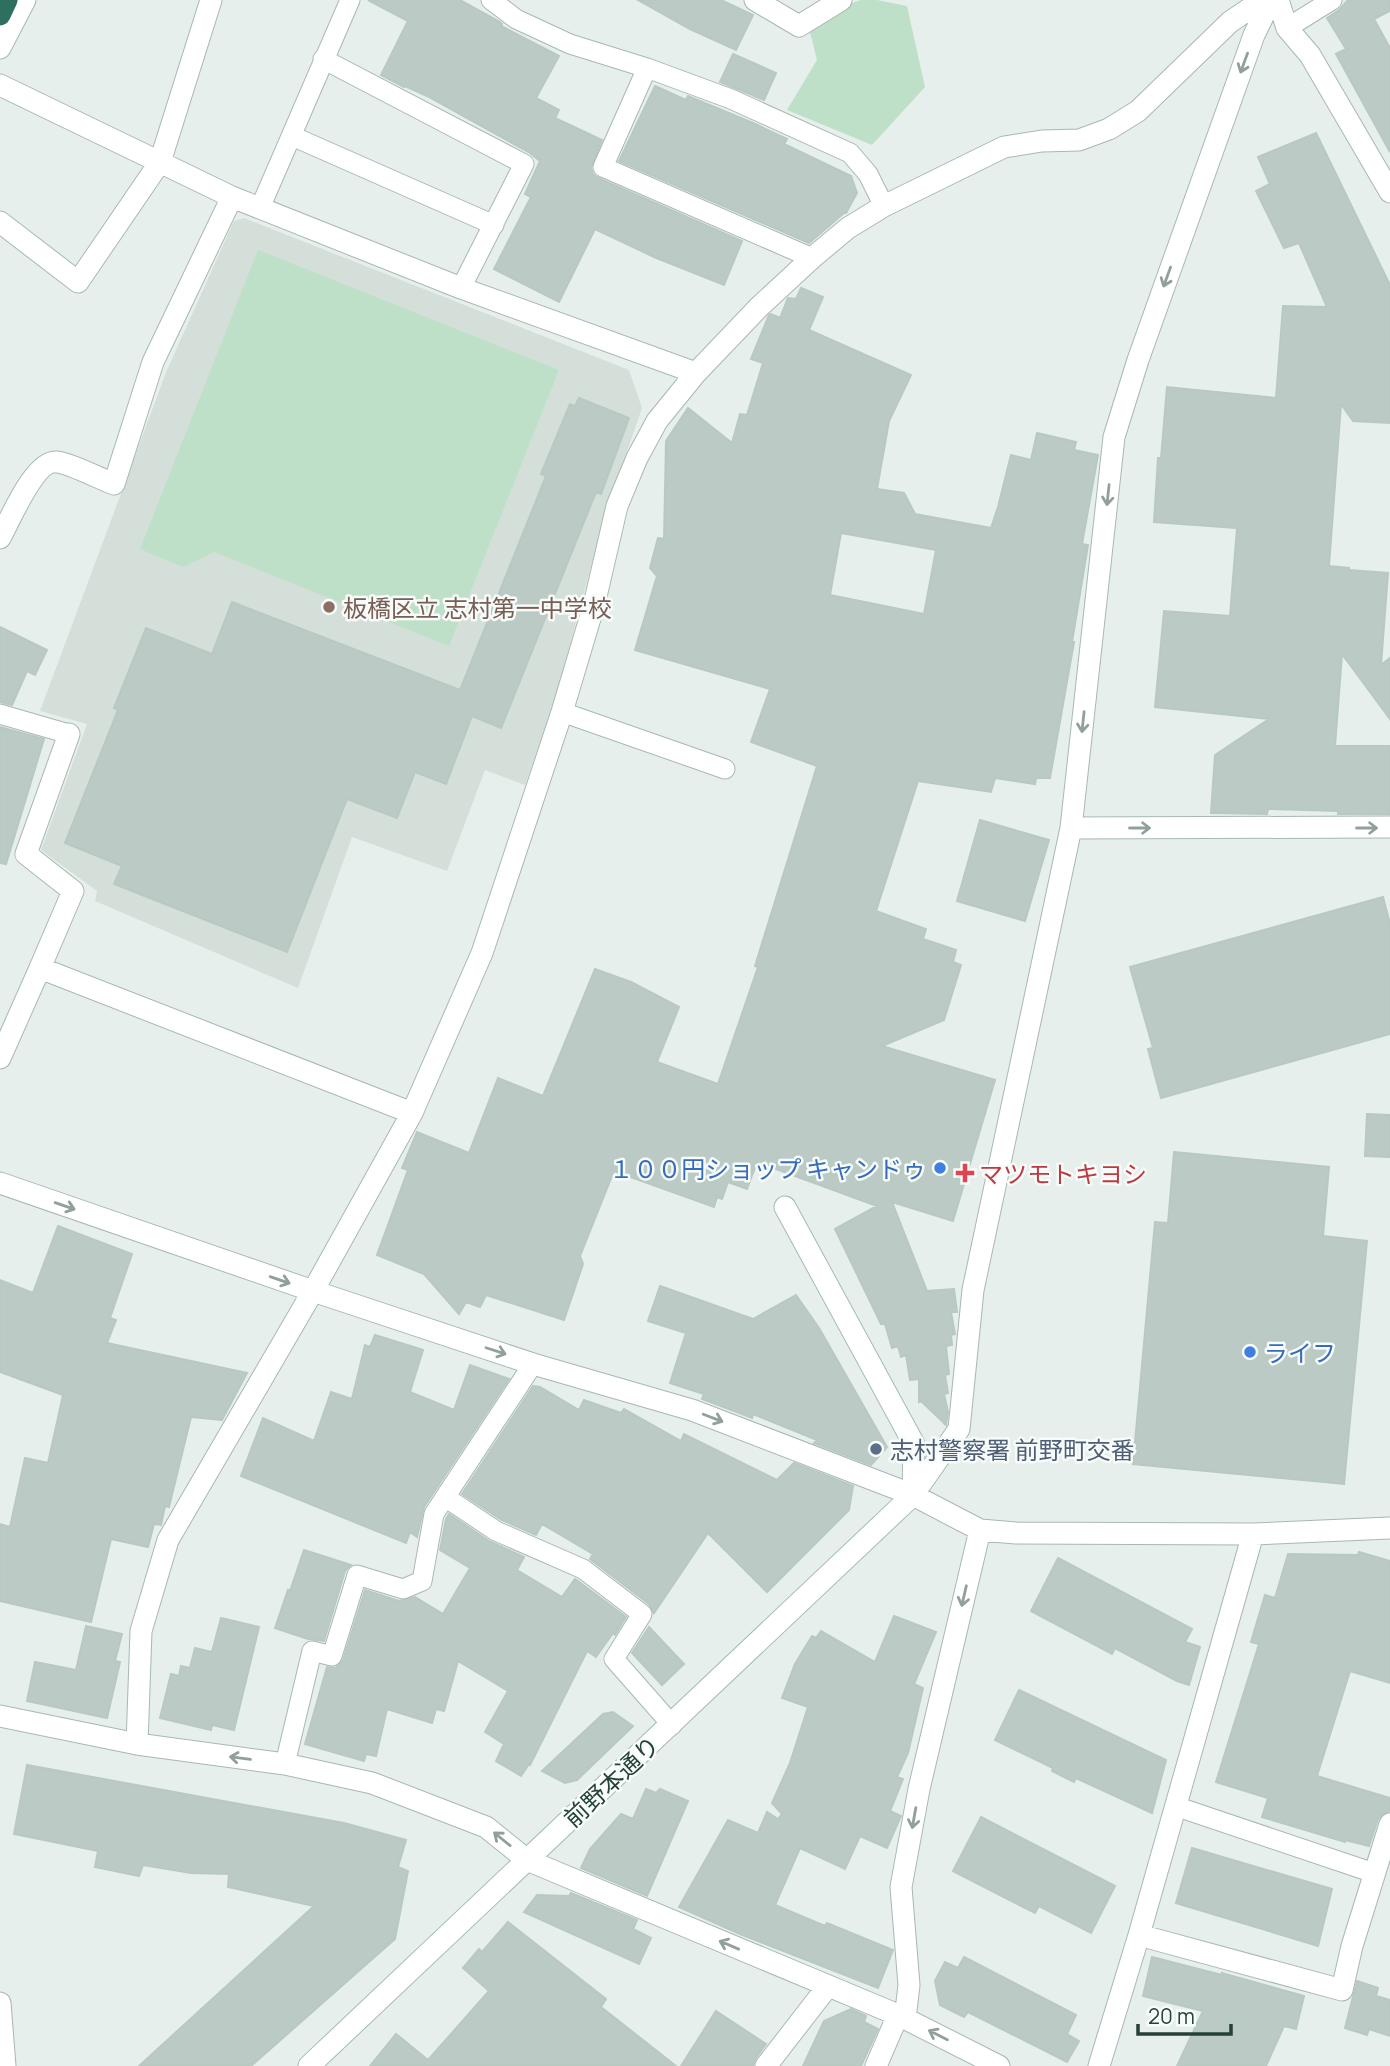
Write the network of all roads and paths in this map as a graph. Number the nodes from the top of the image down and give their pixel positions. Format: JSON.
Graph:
{"nodes":[{"id":1,"x":7,"y":0,"type":"edge"},
{"id":2,"x":24,"y":0,"type":"edge"},
{"id":3,"x":211,"y":0,"type":"edge"},
{"id":4,"x":350,"y":0,"type":"edge"},
{"id":5,"x":491,"y":0,"type":"edge"},
{"id":6,"x":755,"y":0,"type":"edge"},
{"id":7,"x":841,"y":0,"type":"edge"},
{"id":8,"x":1262,"y":0,"type":"edge"},
{"id":9,"x":1271,"y":0,"type":"edge"},
{"id":10,"x":1278,"y":0,"type":"edge"},
{"id":11,"x":1332,"y":0,"type":"edge"},
{"id":12,"x":0,"y":15,"type":"edge"},
{"id":13,"x":1287,"y":28,"type":"junction"},
{"id":14,"x":0,"y":48,"type":"edge"},
{"id":15,"x":323,"y":59,"type":"junction"},
{"id":16,"x":647,"y":68,"type":"junction"},
{"id":17,"x":0,"y":85,"type":"edge"},
{"id":18,"x":292,"y":136,"type":"junction"},
{"id":19,"x":160,"y":162,"type":"junction"},
{"id":20,"x":1390,"y":192,"type":"edge"},
{"id":21,"x":232,"y":197,"type":"junction"},
{"id":22,"x":884,"y":206,"type":"junction"},
{"id":23,"x":260,"y":208,"type":"junction"},
{"id":24,"x":0,"y":222,"type":"edge"},
{"id":25,"x":494,"y":225,"type":"junction"},
{"id":26,"x":812,"y":258,"type":"junction"},
{"id":27,"x":461,"y":288,"type":"junction"},
{"id":28,"x":696,"y":373,"type":"junction"},
{"id":29,"x":0,"y":538,"type":"edge"},
{"id":30,"x":562,"y":712,"type":"junction"},
{"id":31,"x":0,"y":714,"type":"edge"},
{"id":32,"x":69,"y":734,"type":"joint"},
{"id":33,"x":725,"y":769,"type":"dead end"},
{"id":34,"x":1390,"y":827,"type":"edge"},
{"id":35,"x":1071,"y":828,"type":"junction"},
{"id":36,"x":40,"y":968,"type":"junction"},
{"id":37,"x":0,"y":1058,"type":"edge"},
{"id":38,"x":412,"y":1113,"type":"junction"},
{"id":39,"x":0,"y":1183,"type":"edge"},
{"id":40,"x":785,"y":1207,"type":"dead end"},
{"id":41,"x":313,"y":1291,"type":"junction"},
{"id":42,"x":533,"y":1364,"type":"junction"},
{"id":43,"x":913,"y":1496,"type":"junction"},
{"id":44,"x":446,"y":1497,"type":"junction"},
{"id":45,"x":1390,"y":1528,"type":"edge"},
{"id":46,"x":980,"y":1530,"type":"junction"},
{"id":47,"x":1252,"y":1535,"type":"junction"},
{"id":48,"x":0,"y":1716,"type":"edge"},
{"id":49,"x":672,"y":1725,"type":"junction"},
{"id":50,"x":136,"y":1744,"type":"junction"},
{"id":51,"x":285,"y":1764,"type":"junction"},
{"id":52,"x":1175,"y":1807,"type":"junction"},
{"id":53,"x":1390,"y":1824,"type":"edge"},
{"id":54,"x":527,"y":1860,"type":"junction"},
{"id":55,"x":1374,"y":1872,"type":"junction"},
{"id":56,"x":1139,"y":1935,"type":"junction"},
{"id":57,"x":828,"y":1986,"type":"junction"},
{"id":58,"x":0,"y":2003,"type":"edge"},
{"id":59,"x":901,"y":2017,"type":"junction"},
{"id":60,"x":1,"y":2031,"type":"edge"},
{"id":61,"x":5,"y":2066,"type":"edge"},
{"id":62,"x":309,"y":2066,"type":"edge"},
{"id":63,"x":766,"y":2066,"type":"edge"},
{"id":64,"x":876,"y":2066,"type":"edge"},
{"id":65,"x":999,"y":2066,"type":"edge"},
{"id":66,"x":1098,"y":2066,"type":"edge"}],
"edges":[{"from":1,"to":12,"type":"highway"},
{"from":2,"to":14,"type":"street"},
{"from":3,"to":19,"type":"street"},
{"from":4,"to":15,"type":"lane"},
{"from":5,"to":16,"type":"lane"},
{"from":6,"to":7,"type":"street"},
{"from":8,"to":22,"type":"street"},
{"from":9,"to":35,"type":"street","name":"前野本通り","one_way":true},
{"from":10,"to":13,"type":"street"},
{"from":11,"to":13,"type":"lane"},
{"from":13,"to":20,"type":"street"},
{"from":15,"to":18,"type":"lane"},
{"from":15,"to":25,"type":"lane"},
{"from":16,"to":22,"type":"lane"},
{"from":16,"to":26,"type":"lane"},
{"from":17,"to":19,"type":"street"},
{"from":18,"to":23,"type":"lane"},
{"from":18,"to":25,"type":"lane"},
{"from":19,"to":21,"type":"street"},
{"from":19,"to":24,"type":"street"},
{"from":21,"to":23,"type":"street"},
{"from":21,"to":29,"type":"street"},
{"from":22,"to":26,"type":"street"},
{"from":23,"to":27,"type":"street"},
{"from":25,"to":27,"type":"lane"},
{"from":26,"to":28,"type":"street"},
{"from":27,"to":28,"type":"street"},
{"from":28,"to":30,"type":"street"},
{"from":30,"to":33,"type":"lane"},
{"from":30,"to":38,"type":"street"},
{"from":31,"to":32,"type":"lane"},
{"from":32,"to":36,"type":"street"},
{"from":35,"to":34,"type":"street","one_way":true},
{"from":35,"to":43,"type":"street","name":"前野本通り"},
{"from":36,"to":37,"type":"street"},
{"from":36,"to":38,"type":"street"},
{"from":38,"to":41,"type":"street"},
{"from":39,"to":41,"type":"street","one_way":true},
{"from":40,"to":43,"type":"street"},
{"from":41,"to":42,"type":"street","one_way":true},
{"from":41,"to":50,"type":"street"},
{"from":42,"to":43,"type":"street","one_way":true},
{"from":42,"to":44,"type":"lane"},
{"from":43,"to":46,"type":"street"},
{"from":43,"to":49,"type":"street","name":"前野本通り"},
{"from":44,"to":49,"type":"lane"},
{"from":44,"to":51,"type":"lane"},
{"from":45,"to":47,"type":"street"},
{"from":46,"to":47,"type":"street"},
{"from":46,"to":59,"type":"street","one_way":true},
{"from":47,"to":52,"type":"street"},
{"from":48,"to":50,"type":"street"},
{"from":49,"to":54,"type":"street","name":"前野本通り"},
{"from":51,"to":50,"type":"street","one_way":true},
{"from":54,"to":51,"type":"street","one_way":true},
{"from":52,"to":55,"type":"lane"},
{"from":52,"to":56,"type":"street"},
{"from":53,"to":55,"type":"street"},
{"from":57,"to":54,"type":"street","one_way":true},
{"from":54,"to":62,"type":"street","name":"前野本通り"},
{"from":55,"to":56,"type":"street"},
{"from":56,"to":66,"type":"street"},
{"from":57,"to":59,"type":"street"},
{"from":57,"to":63,"type":"street"},
{"from":58,"to":60,"type":"street"},
{"from":59,"to":64,"type":"street"},
{"from":65,"to":59,"type":"street","one_way":true},
{"from":60,"to":61,"type":"street"}]}
